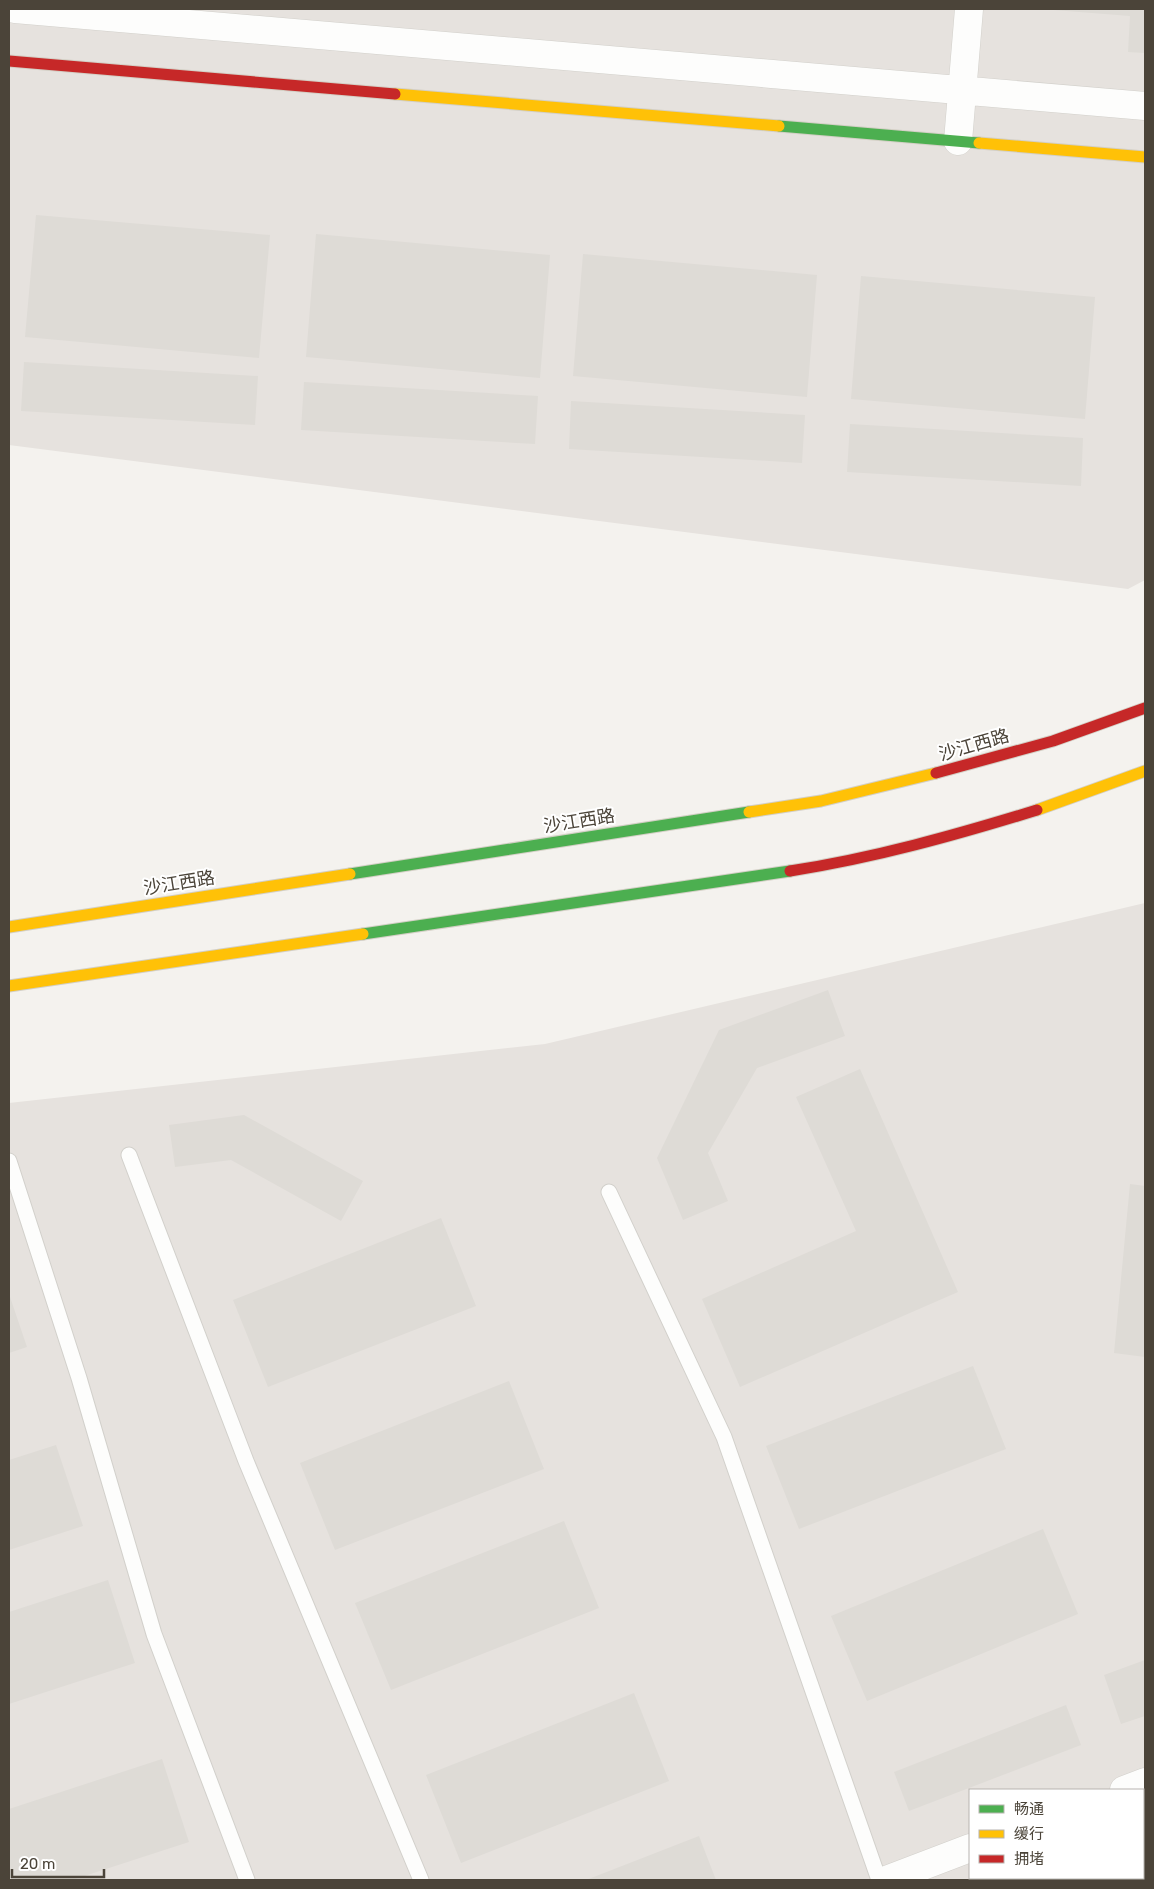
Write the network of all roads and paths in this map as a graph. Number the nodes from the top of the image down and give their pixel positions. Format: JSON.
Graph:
{"nodes":[{"id":1,"x":15,"y":9,"type":"edge"},
{"id":2,"x":969,"y":9,"type":"edge"},
{"id":3,"x":9,"y":61,"type":"edge"},
{"id":4,"x":962,"y":90,"type":"junction"},
{"id":5,"x":1145,"y":106,"type":"edge"},
{"id":6,"x":958,"y":141,"type":"junction"},
{"id":7,"x":1145,"y":157,"type":"edge"},
{"id":8,"x":1145,"y":708,"type":"edge"},
{"id":9,"x":1145,"y":771,"type":"edge"},
{"id":10,"x":9,"y":927,"type":"edge"},
{"id":11,"x":9,"y":986,"type":"edge"},
{"id":12,"x":129,"y":1155,"type":"dead end"},
{"id":13,"x":9,"y":1161,"type":"edge"},
{"id":14,"x":609,"y":1192,"type":"dead end"},
{"id":15,"x":1145,"y":1782,"type":"edge"},
{"id":16,"x":1127,"y":1789,"type":"edge"},
{"id":17,"x":969,"y":1848,"type":"edge"},
{"id":18,"x":247,"y":1880,"type":"edge"},
{"id":19,"x":422,"y":1880,"type":"edge"},
{"id":20,"x":879,"y":1880,"type":"edge"},
{"id":21,"x":886,"y":1880,"type":"edge"}],
"edges":[{"from":1,"to":4,"type":"street"},
{"from":2,"to":4,"type":"street"},
{"from":3,"to":6,"type":"street"},
{"from":4,"to":5,"type":"street"},
{"from":4,"to":6,"type":"street"},
{"from":6,"to":7,"type":"street"},
{"from":8,"to":10,"type":"street","name":"沙江西路"},
{"from":9,"to":11,"type":"street"},
{"from":12,"to":19,"type":"lane"},
{"from":13,"to":18,"type":"lane"},
{"from":14,"to":20,"type":"lane"},
{"from":15,"to":16,"type":"street"},
{"from":17,"to":21,"type":"street"}]}
